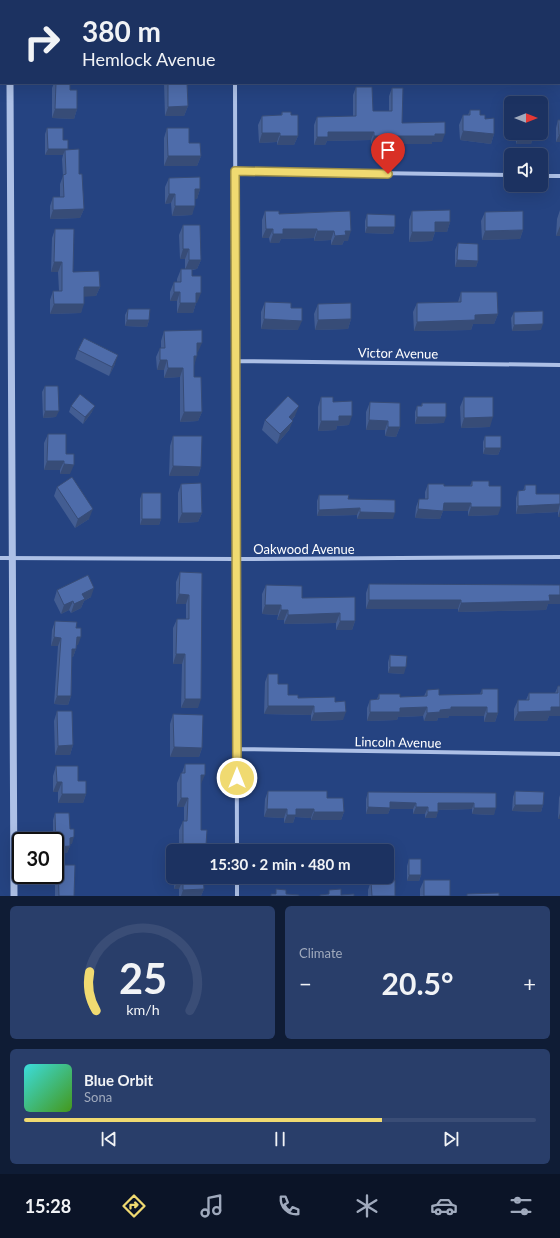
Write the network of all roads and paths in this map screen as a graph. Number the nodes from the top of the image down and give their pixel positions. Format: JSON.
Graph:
{"nodes":[{"id":1,"x":10,"y":84,"type":"edge"},
{"id":2,"x":235,"y":84,"type":"edge"},
{"id":3,"x":235,"y":171,"type":"junction"},
{"id":4,"x":504,"y":175,"type":"edge"},
{"id":5,"x":548,"y":176,"type":"edge"},
{"id":6,"x":560,"y":176,"type":"edge"},
{"id":7,"x":236,"y":361,"type":"junction"},
{"id":8,"x":560,"y":365,"type":"edge"},
{"id":9,"x":560,"y":557,"type":"edge"},
{"id":10,"x":0,"y":558,"type":"edge"},
{"id":11,"x":12,"y":558,"type":"junction"},
{"id":12,"x":236,"y":559,"type":"junction"},
{"id":13,"x":237,"y":749,"type":"junction"},
{"id":14,"x":560,"y":754,"type":"edge"},
{"id":15,"x":237,"y":844,"type":"edge"},
{"id":16,"x":237,"y":884,"type":"edge"},
{"id":17,"x":14,"y":896,"type":"edge"},
{"id":18,"x":237,"y":896,"type":"edge"}],
"edges":[{"from":1,"to":11,"type":"street"},
{"from":2,"to":3,"type":"street"},
{"from":3,"to":4,"type":"street"},
{"from":3,"to":7,"type":"street"},
{"from":5,"to":6,"type":"street"},
{"from":7,"to":8,"type":"street","name":"Victor Avenue"},
{"from":7,"to":12,"type":"street"},
{"from":9,"to":12,"type":"street","name":"Oakwood Avenue"},
{"from":10,"to":11,"type":"street","name":"Oakwood Avenue"},
{"from":11,"to":12,"type":"street","name":"Oakwood Avenue"},
{"from":11,"to":17,"type":"street"},
{"from":12,"to":13,"type":"street"},
{"from":13,"to":14,"type":"street","name":"Lincoln Avenue"},
{"from":13,"to":15,"type":"street"},
{"from":16,"to":18,"type":"street"}]}
